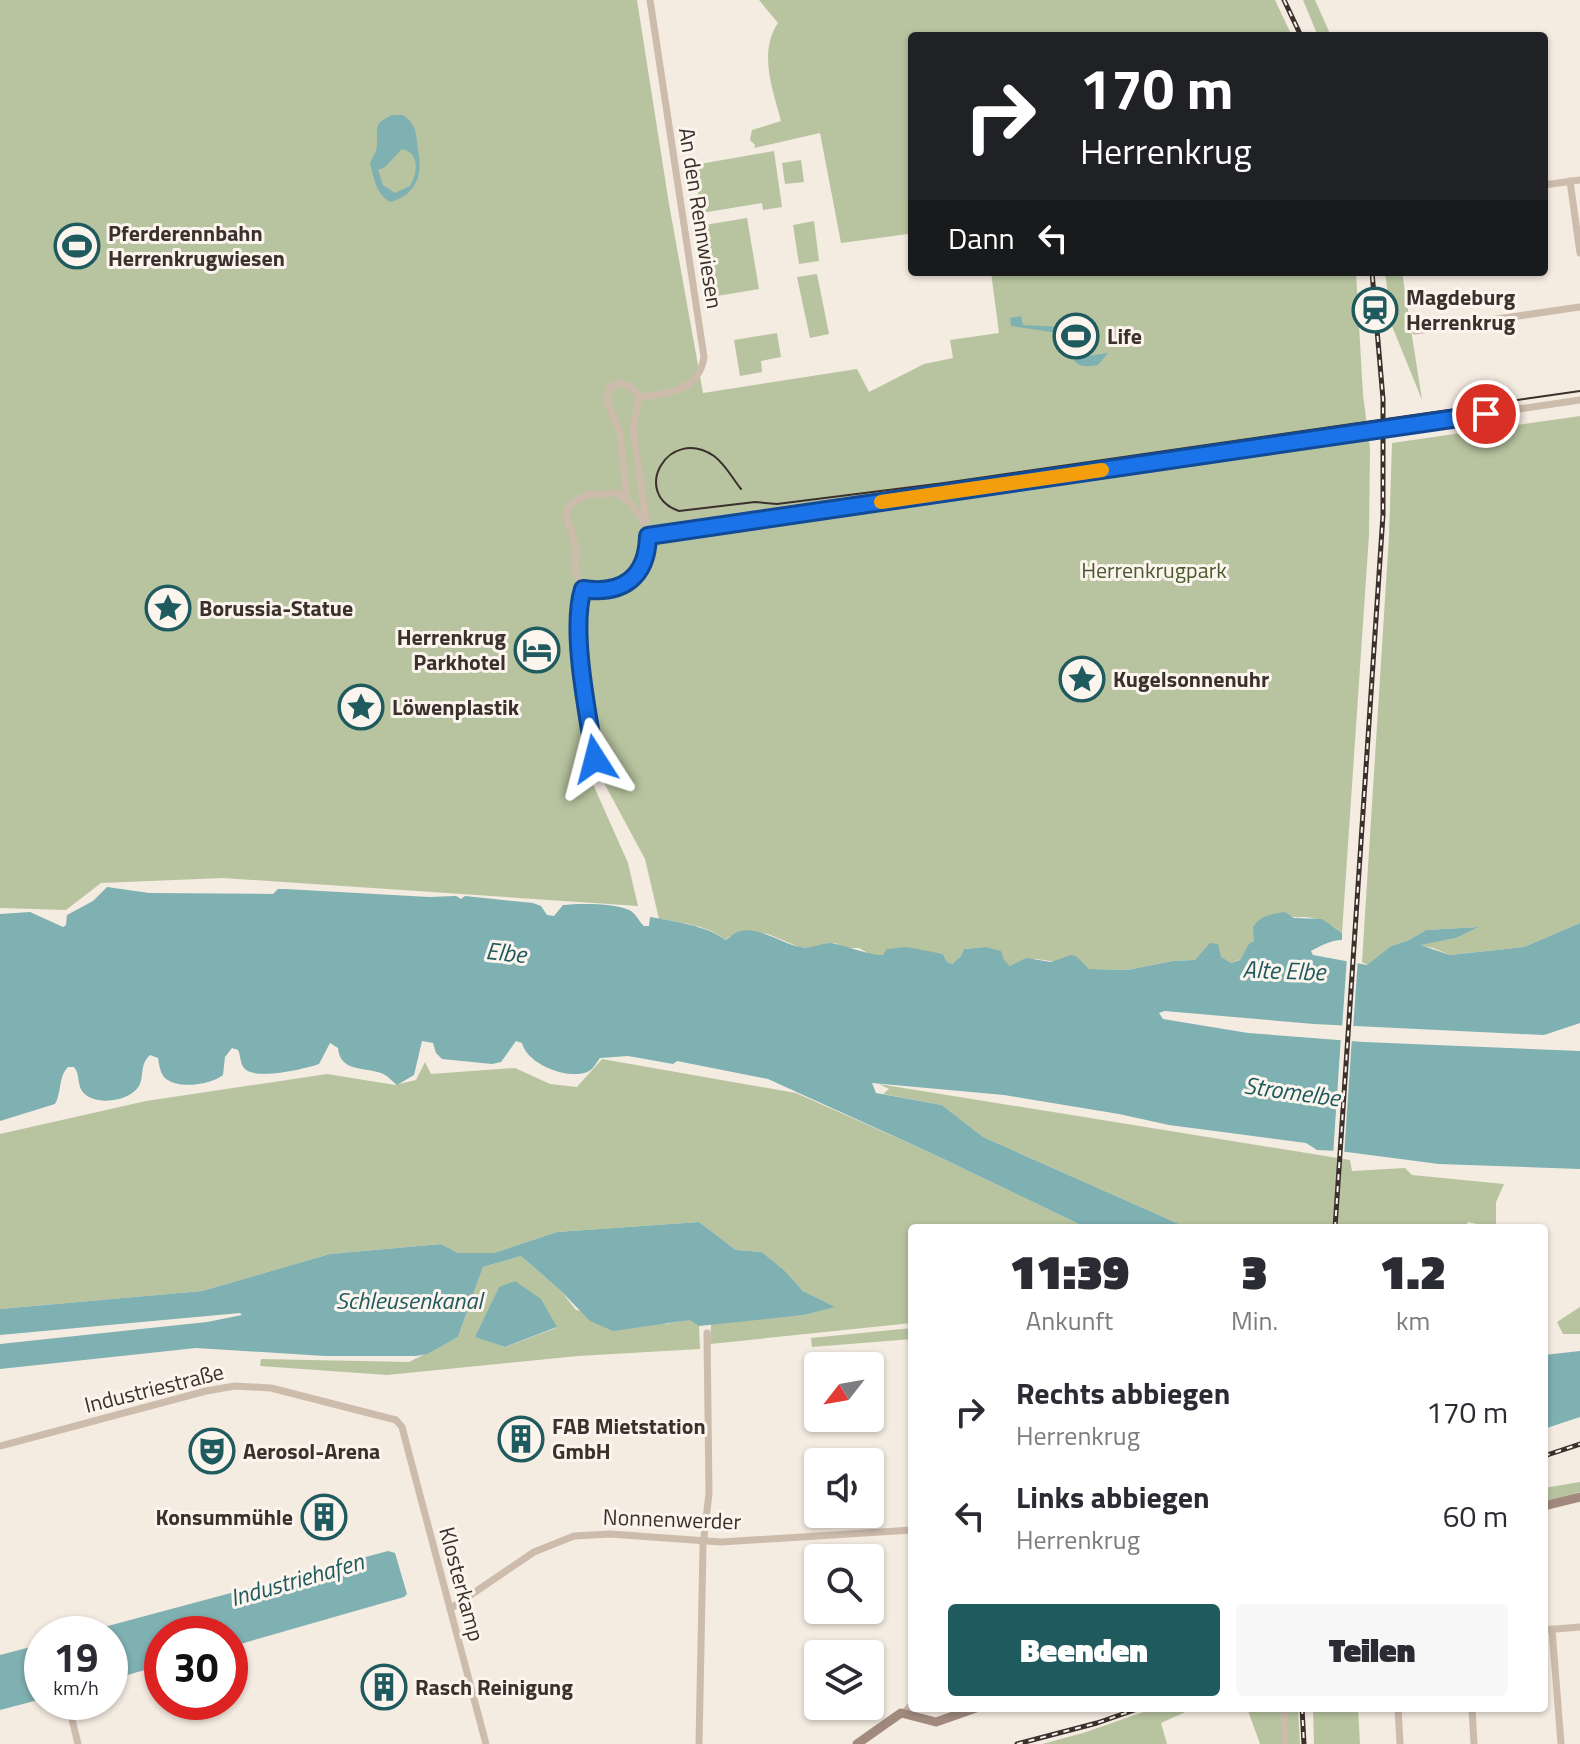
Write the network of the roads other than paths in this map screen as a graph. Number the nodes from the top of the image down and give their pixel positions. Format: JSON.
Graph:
{"nodes":[{"id":1,"x":650,"y":0,"type":"edge"},
{"id":2,"x":1580,"y":180,"type":"edge"},
{"id":3,"x":1570,"y":181,"type":"junction"},
{"id":4,"x":1548,"y":184,"type":"edge"},
{"id":5,"x":1580,"y":253,"type":"edge"},
{"id":6,"x":1580,"y":307,"type":"edge"},
{"id":7,"x":1415,"y":331,"type":"dead end"},
{"id":8,"x":639,"y":397,"type":"junction"},
{"id":9,"x":1580,"y":400,"type":"edge"},
{"id":10,"x":627,"y":500,"type":"junction"},
{"id":11,"x":646,"y":526,"type":"junction"},
{"id":12,"x":648,"y":536,"type":"junction"},
{"id":13,"x":583,"y":589,"type":"junction"},
{"id":14,"x":595,"y":759,"type":"dead end"},
{"id":15,"x":707,"y":1333,"type":"dead end"},
{"id":16,"x":403,"y":1432,"type":"joint"},
{"id":17,"x":0,"y":1446,"type":"edge"},
{"id":18,"x":1580,"y":1497,"type":"edge"},
{"id":19,"x":1548,"y":1505,"type":"edge"},
{"id":20,"x":908,"y":1530,"type":"edge"},
{"id":21,"x":703,"y":1541,"type":"junction"},
{"id":22,"x":450,"y":1609,"type":"junction"},
{"id":23,"x":1580,"y":1627,"type":"edge"},
{"id":24,"x":1548,"y":1630,"type":"edge"},
{"id":25,"x":908,"y":1708,"type":"edge"},
{"id":26,"x":965,"y":1712,"type":"edge"},
{"id":27,"x":1284,"y":1712,"type":"edge"},
{"id":28,"x":1398,"y":1712,"type":"edge"},
{"id":29,"x":1472,"y":1712,"type":"edge"},
{"id":30,"x":904,"y":1713,"type":"junction"},
{"id":31,"x":72,"y":1720,"type":"edge"},
{"id":32,"x":78,"y":1744,"type":"edge"},
{"id":33,"x":486,"y":1744,"type":"edge"},
{"id":34,"x":699,"y":1744,"type":"edge"},
{"id":35,"x":857,"y":1744,"type":"edge"},
{"id":36,"x":1285,"y":1744,"type":"edge"},
{"id":37,"x":1400,"y":1744,"type":"edge"},
{"id":38,"x":1474,"y":1744,"type":"edge"},
{"id":39,"x":1561,"y":1744,"type":"edge"}],
"edges":[{"from":1,"to":8,"type":"street","name":"An den Rennwiesen"},
{"from":2,"to":3,"type":"street"},
{"from":3,"to":4,"type":"street"},
{"from":3,"to":5,"type":"street"},
{"from":6,"to":7,"type":"street"},
{"from":8,"to":10,"type":"street"},
{"from":8,"to":11,"type":"street"},
{"from":9,"to":12,"type":"street"},
{"from":10,"to":11,"type":"street"},
{"from":10,"to":13,"type":"street"},
{"from":11,"to":12,"type":"street"},
{"from":12,"to":13,"type":"street"},
{"from":13,"to":14,"type":"street"},
{"from":15,"to":21,"type":"street"},
{"from":16,"to":17,"type":"street","name":"Industriestraße"},
{"from":16,"to":22,"type":"street","name":"Klosterkamp"},
{"from":18,"to":19,"type":"main road"},
{"from":20,"to":21,"type":"street","name":"Nonnenwerder"},
{"from":21,"to":22,"type":"street","name":"Nonnenwerder"},
{"from":21,"to":34,"type":"street"},
{"from":22,"to":33,"type":"street","name":"Klosterkamp"},
{"from":23,"to":24,"type":"street"},
{"from":24,"to":39,"type":"street"},
{"from":25,"to":30,"type":"street"},
{"from":26,"to":30,"type":"main road"},
{"from":27,"to":36,"type":"street"},
{"from":28,"to":37,"type":"street"},
{"from":29,"to":38,"type":"street"},
{"from":30,"to":35,"type":"main road"},
{"from":31,"to":32,"type":"street"}]}
